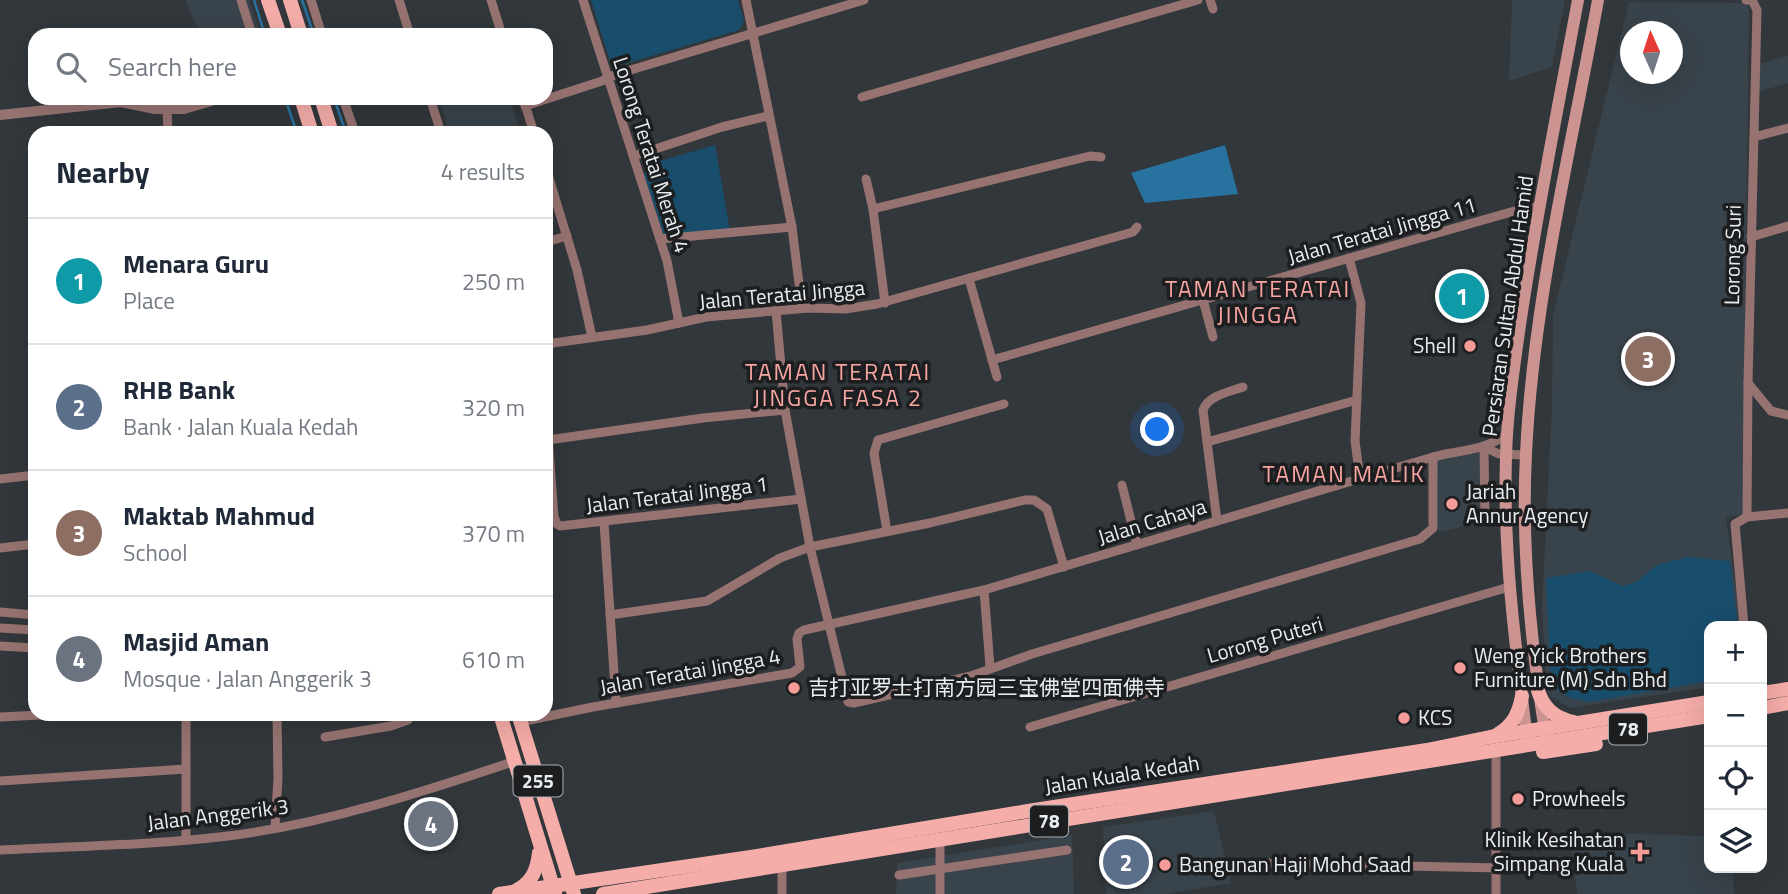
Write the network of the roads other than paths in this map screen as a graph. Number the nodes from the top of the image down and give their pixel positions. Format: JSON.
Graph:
{"nodes":[{"id":1,"x":241,"y":0,"type":"edge"},
{"id":2,"x":268,"y":0,"type":"edge"},
{"id":3,"x":290,"y":0,"type":"edge"},
{"id":4,"x":311,"y":0,"type":"edge"},
{"id":5,"x":399,"y":0,"type":"edge"},
{"id":6,"x":491,"y":0,"type":"edge"},
{"id":7,"x":583,"y":0,"type":"edge"},
{"id":8,"x":746,"y":0,"type":"edge"},
{"id":9,"x":864,"y":0,"type":"edge"},
{"id":10,"x":1198,"y":0,"type":"edge"},
{"id":11,"x":1578,"y":0,"type":"edge"},
{"id":12,"x":1598,"y":0,"type":"edge"},
{"id":13,"x":1746,"y":0,"type":"edge"},
{"id":14,"x":1576,"y":16,"type":"junction"},
{"id":15,"x":1594,"y":19,"type":"junction"},
{"id":16,"x":251,"y":28,"type":"edge"},
{"id":17,"x":278,"y":28,"type":"edge"},
{"id":18,"x":299,"y":28,"type":"edge"},
{"id":19,"x":320,"y":28,"type":"edge"},
{"id":20,"x":408,"y":28,"type":"edge"},
{"id":21,"x":500,"y":28,"type":"edge"},
{"id":22,"x":754,"y":32,"type":"junction"},
{"id":23,"x":608,"y":78,"type":"junction"},
{"id":24,"x":553,"y":94,"type":"edge"},
{"id":25,"x":862,"y":97,"type":"dead end"},
{"id":26,"x":93,"y":105,"type":"edge"},
{"id":27,"x":141,"y":105,"type":"edge"},
{"id":28,"x":195,"y":105,"type":"edge"},
{"id":29,"x":303,"y":105,"type":"edge"},
{"id":30,"x":323,"y":105,"type":"edge"},
{"id":31,"x":345,"y":105,"type":"edge"},
{"id":32,"x":432,"y":105,"type":"edge"},
{"id":33,"x":525,"y":105,"type":"edge"},
{"id":34,"x":167,"y":109,"type":"junction"},
{"id":35,"x":0,"y":115,"type":"edge"},
{"id":36,"x":768,"y":116,"type":"junction"},
{"id":37,"x":168,"y":126,"type":"edge"},
{"id":38,"x":310,"y":126,"type":"edge"},
{"id":39,"x":330,"y":126,"type":"edge"},
{"id":40,"x":353,"y":126,"type":"edge"},
{"id":41,"x":439,"y":126,"type":"edge"},
{"id":42,"x":532,"y":126,"type":"edge"},
{"id":43,"x":1788,"y":128,"type":"edge"},
{"id":44,"x":1754,"y":137,"type":"junction"},
{"id":45,"x":634,"y":156,"type":"junction"},
{"id":46,"x":1101,"y":157,"type":"dead end"},
{"id":47,"x":866,"y":179,"type":"dead end"},
{"id":48,"x":553,"y":191,"type":"edge"},
{"id":49,"x":1540,"y":206,"type":"junction"},
{"id":50,"x":873,"y":209,"type":"junction"},
{"id":51,"x":1788,"y":226,"type":"edge"},
{"id":52,"x":792,"y":227,"type":"junction"},
{"id":53,"x":1137,"y":228,"type":"dead end"},
{"id":54,"x":567,"y":236,"type":"junction"},
{"id":55,"x":1751,"y":237,"type":"junction"},
{"id":56,"x":660,"y":239,"type":"junction"},
{"id":57,"x":553,"y":240,"type":"edge"},
{"id":58,"x":1349,"y":258,"type":"junction"},
{"id":59,"x":969,"y":279,"type":"junction"},
{"id":60,"x":1203,"y":300,"type":"junction"},
{"id":61,"x":885,"y":303,"type":"junction"},
{"id":62,"x":802,"y":308,"type":"junction"},
{"id":63,"x":776,"y":311,"type":"junction"},
{"id":64,"x":679,"y":323,"type":"junction"},
{"id":65,"x":592,"y":337,"type":"junction"},
{"id":66,"x":1213,"y":337,"type":"dead end"},
{"id":67,"x":553,"y":343,"type":"edge"},
{"id":68,"x":992,"y":360,"type":"junction"},
{"id":69,"x":997,"y":377,"type":"dead end"},
{"id":70,"x":1748,"y":383,"type":"junction"},
{"id":71,"x":1242,"y":387,"type":"dead end"},
{"id":72,"x":1357,"y":400,"type":"junction"},
{"id":73,"x":1004,"y":404,"type":"dead end"},
{"id":74,"x":785,"y":410,"type":"junction"},
{"id":75,"x":1788,"y":415,"type":"edge"},
{"id":76,"x":1508,"y":433,"type":"junction"},
{"id":77,"x":553,"y":439,"type":"edge"},
{"id":78,"x":1207,"y":442,"type":"junction"},
{"id":79,"x":1484,"y":447,"type":"junction"},
{"id":80,"x":1506,"y":455,"type":"junction"},
{"id":81,"x":1525,"y":455,"type":"junction"},
{"id":82,"x":1433,"y":457,"type":"junction"},
{"id":83,"x":28,"y":476,"type":"edge"},
{"id":84,"x":0,"y":479,"type":"edge"},
{"id":85,"x":1360,"y":479,"type":"junction"},
{"id":86,"x":1122,"y":485,"type":"dead end"},
{"id":87,"x":801,"y":499,"type":"junction"},
{"id":88,"x":553,"y":504,"type":"edge"},
{"id":89,"x":1788,"y":513,"type":"edge"},
{"id":90,"x":1505,"y":516,"type":"junction"},
{"id":91,"x":1747,"y":517,"type":"junction"},
{"id":92,"x":1217,"y":521,"type":"junction"},
{"id":93,"x":604,"y":522,"type":"junction"},
{"id":94,"x":887,"y":531,"type":"junction"},
{"id":95,"x":28,"y":545,"type":"edge"},
{"id":96,"x":1138,"y":545,"type":"junction"},
{"id":97,"x":810,"y":547,"type":"junction"},
{"id":98,"x":0,"y":548,"type":"edge"},
{"id":99,"x":1064,"y":567,"type":"junction"},
{"id":100,"x":1509,"y":587,"type":"junction"},
{"id":101,"x":984,"y":590,"type":"junction"},
{"id":102,"x":0,"y":612,"type":"edge"},
{"id":103,"x":28,"y":614,"type":"edge"},
{"id":104,"x":610,"y":615,"type":"junction"},
{"id":105,"x":1744,"y":621,"type":"edge"},
{"id":106,"x":829,"y":625,"type":"junction"},
{"id":107,"x":0,"y":628,"type":"edge"},
{"id":108,"x":28,"y":630,"type":"edge"},
{"id":109,"x":0,"y":646,"type":"edge"},
{"id":110,"x":28,"y":648,"type":"edge"},
{"id":111,"x":990,"y":667,"type":"junction"},
{"id":112,"x":1537,"y":687,"type":"junction"},
{"id":113,"x":1788,"y":689,"type":"edge"},
{"id":114,"x":1767,"y":692,"type":"edge"},
{"id":115,"x":1522,"y":696,"type":"junction"},
{"id":116,"x":616,"y":703,"type":"junction"},
{"id":117,"x":1704,"y":703,"type":"edge"},
{"id":118,"x":1788,"y":704,"type":"edge"},
{"id":119,"x":1767,"y":707,"type":"edge"},
{"id":120,"x":553,"y":713,"type":"edge"},
{"id":121,"x":28,"y":716,"type":"edge"},
{"id":122,"x":0,"y":717,"type":"edge"},
{"id":123,"x":1704,"y":717,"type":"edge"},
{"id":124,"x":186,"y":721,"type":"edge"},
{"id":125,"x":276,"y":721,"type":"edge"},
{"id":126,"x":405,"y":721,"type":"edge"},
{"id":127,"x":502,"y":721,"type":"edge"},
{"id":128,"x":520,"y":721,"type":"edge"},
{"id":129,"x":1577,"y":722,"type":"junction"},
{"id":130,"x":1665,"y":723,"type":"junction"},
{"id":131,"x":1030,"y":727,"type":"dead end"},
{"id":132,"x":1545,"y":735,"type":"junction"},
{"id":133,"x":325,"y":737,"type":"dead end"},
{"id":134,"x":1490,"y":737,"type":"junction"},
{"id":135,"x":1527,"y":738,"type":"junction"},
{"id":136,"x":1496,"y":751,"type":"junction"},
{"id":137,"x":515,"y":761,"type":"junction"},
{"id":138,"x":186,"y":769,"type":"junction"},
{"id":139,"x":0,"y":781,"type":"edge"},
{"id":140,"x":275,"y":828,"type":"junction"},
{"id":141,"x":537,"y":838,"type":"junction"},
{"id":142,"x":186,"y":839,"type":"junction"},
{"id":143,"x":940,"y":839,"type":"junction"},
{"id":144,"x":559,"y":848,"type":"junction"},
{"id":145,"x":0,"y":850,"type":"edge"},
{"id":146,"x":1067,"y":850,"type":"dead end"},
{"id":147,"x":804,"y":855,"type":"junction"},
{"id":148,"x":1255,"y":863,"type":"dead end"},
{"id":149,"x":782,"y":866,"type":"junction"},
{"id":150,"x":940,"y":868,"type":"junction"},
{"id":151,"x":1496,"y":868,"type":"junction"},
{"id":152,"x":1553,"y":869,"type":"dead end"},
{"id":153,"x":900,"y":875,"type":"dead end"},
{"id":154,"x":593,"y":881,"type":"junction"},
{"id":155,"x":573,"y":889,"type":"edge"},
{"id":156,"x":554,"y":890,"type":"edge"},
{"id":157,"x":625,"y":892,"type":"edge"},
{"id":158,"x":502,"y":894,"type":"edge"},
{"id":159,"x":603,"y":894,"type":"edge"},
{"id":160,"x":782,"y":894,"type":"edge"},
{"id":161,"x":940,"y":894,"type":"edge"},
{"id":162,"x":1496,"y":894,"type":"edge"}],
"edges":[{"from":1,"to":16,"type":"street"},
{"from":2,"to":17,"type":"main road"},
{"from":3,"to":18,"type":"main road"},
{"from":4,"to":19,"type":"street"},
{"from":5,"to":20,"type":"street"},
{"from":6,"to":21,"type":"street"},
{"from":7,"to":23,"type":"street","name":"Lorong Teratai Merah 4"},
{"from":8,"to":22,"type":"street"},
{"from":9,"to":22,"type":"street"},
{"from":10,"to":25,"type":"street"},
{"from":11,"to":14,"type":"main road","name":"Persiaran Sultan Abdul Hamid"},
{"from":12,"to":15,"type":"main road","name":"Persiaran Sultan Abdul Hamid"},
{"from":13,"to":44,"type":"street","name":"Lorong Suri"},
{"from":14,"to":15,"type":"main road"},
{"from":14,"to":49,"type":"main road","name":"Persiaran Sultan Abdul Hamid"},
{"from":15,"to":81,"type":"main road","name":"Persiaran Sultan Abdul Hamid"},
{"from":22,"to":23,"type":"street"},
{"from":22,"to":36,"type":"street"},
{"from":23,"to":24,"type":"street"},
{"from":23,"to":45,"type":"street","name":"Lorong Teratai Merah 4"},
{"from":26,"to":35,"type":"street"},
{"from":27,"to":34,"type":"street"},
{"from":28,"to":34,"type":"street"},
{"from":29,"to":38,"type":"main road"},
{"from":30,"to":39,"type":"main road"},
{"from":31,"to":40,"type":"street"},
{"from":32,"to":41,"type":"street"},
{"from":33,"to":42,"type":"street"},
{"from":34,"to":37,"type":"street"},
{"from":36,"to":45,"type":"street"},
{"from":36,"to":52,"type":"street"},
{"from":43,"to":44,"type":"street"},
{"from":44,"to":55,"type":"street","name":"Lorong Suri"},
{"from":45,"to":56,"type":"street","name":"Lorong Teratai Merah 4"},
{"from":46,"to":50,"type":"street"},
{"from":47,"to":50,"type":"street"},
{"from":48,"to":54,"type":"street"},
{"from":49,"to":58,"type":"street","name":"Jalan Teratai Jingga 11"},
{"from":49,"to":76,"type":"main road","name":"Persiaran Sultan Abdul Hamid"},
{"from":50,"to":61,"type":"street"},
{"from":51,"to":55,"type":"street"},
{"from":52,"to":56,"type":"street"},
{"from":52,"to":62,"type":"street"},
{"from":53,"to":59,"type":"street","name":"Jalan Teratai Jingga"},
{"from":54,"to":57,"type":"street"},
{"from":54,"to":65,"type":"street"},
{"from":55,"to":70,"type":"street","name":"Lorong Suri"},
{"from":56,"to":64,"type":"street","name":"Lorong Teratai Merah 4"},
{"from":58,"to":60,"type":"street","name":"Jalan Teratai Jingga 11"},
{"from":58,"to":72,"type":"street"},
{"from":59,"to":61,"type":"street","name":"Jalan Teratai Jingga"},
{"from":59,"to":68,"type":"street"},
{"from":60,"to":66,"type":"street"},
{"from":60,"to":68,"type":"street","name":"Jalan Teratai Jingga 11"},
{"from":61,"to":62,"type":"street","name":"Jalan Teratai Jingga"},
{"from":62,"to":63,"type":"street","name":"Jalan Teratai Jingga"},
{"from":63,"to":64,"type":"street","name":"Jalan Teratai Jingga"},
{"from":63,"to":74,"type":"street"},
{"from":64,"to":65,"type":"street","name":"Jalan Teratai Jingga"},
{"from":65,"to":67,"type":"street","name":"Jalan Teratai Jingga"},
{"from":68,"to":69,"type":"street"},
{"from":70,"to":75,"type":"street"},
{"from":70,"to":91,"type":"street","name":"Lorong Suri"},
{"from":71,"to":78,"type":"street"},
{"from":72,"to":78,"type":"street"},
{"from":72,"to":85,"type":"street"},
{"from":73,"to":94,"type":"street"},
{"from":74,"to":77,"type":"street"},
{"from":74,"to":87,"type":"street"},
{"from":76,"to":79,"type":"street","name":"Jalan Cahaya"},
{"from":76,"to":80,"type":"main road","name":"Persiaran Sultan Abdul Hamid"},
{"from":78,"to":92,"type":"street"},
{"from":79,"to":80,"type":"street","name":"Jalan Cahaya"},
{"from":79,"to":82,"type":"street","name":"Jalan Cahaya"},
{"from":79,"to":90,"type":"street"},
{"from":80,"to":81,"type":"street","name":"Jalan Cahaya"},
{"from":80,"to":90,"type":"main road","name":"Persiaran Sultan Abdul Hamid"},
{"from":81,"to":112,"type":"main road","name":"Persiaran Sultan Abdul Hamid"},
{"from":82,"to":85,"type":"street","name":"Jalan Cahaya"},
{"from":82,"to":111,"type":"street"},
{"from":83,"to":84,"type":"street"},
{"from":85,"to":92,"type":"street","name":"Jalan Cahaya"},
{"from":86,"to":96,"type":"street"},
{"from":87,"to":93,"type":"street","name":"Jalan Teratai Jingga 1"},
{"from":87,"to":97,"type":"street"},
{"from":88,"to":93,"type":"street","name":"Jalan Teratai Jingga 1"},
{"from":89,"to":91,"type":"street"},
{"from":90,"to":100,"type":"main road","name":"Persiaran Sultan Abdul Hamid"},
{"from":91,"to":105,"type":"street","name":"Lorong Suri"},
{"from":92,"to":96,"type":"street","name":"Jalan Cahaya"},
{"from":93,"to":104,"type":"street"},
{"from":94,"to":97,"type":"street"},
{"from":94,"to":99,"type":"street"},
{"from":95,"to":98,"type":"street"},
{"from":96,"to":99,"type":"street","name":"Jalan Cahaya"},
{"from":97,"to":104,"type":"street"},
{"from":97,"to":106,"type":"street"},
{"from":99,"to":101,"type":"street","name":"Jalan Cahaya"},
{"from":100,"to":115,"type":"main road","name":"Persiaran Sultan Abdul Hamid"},
{"from":100,"to":131,"type":"street","name":"Lorong Puteri"},
{"from":101,"to":106,"type":"street","name":"Jalan Cahaya"},
{"from":101,"to":111,"type":"street"},
{"from":102,"to":103,"type":"street"},
{"from":104,"to":116,"type":"street"},
{"from":106,"to":111,"type":"street"},
{"from":106,"to":116,"type":"street","name":"Jalan Teratai Jingga 4"},
{"from":107,"to":108,"type":"street"},
{"from":109,"to":110,"type":"street"},
{"from":112,"to":129,"type":"main road"},
{"from":112,"to":132,"type":"main road","name":"Persiaran Sultan Abdul Hamid"},
{"from":113,"to":114,"type":"main road"},
{"from":115,"to":134,"type":"main road"},
{"from":115,"to":135,"type":"main road","name":"Persiaran Sultan Abdul Hamid"},
{"from":116,"to":120,"type":"street","name":"Jalan Teratai Jingga 4"},
{"from":117,"to":129,"type":"main road","name":"Jalan Kuala Kedah","number":"78"},
{"from":118,"to":119,"type":"main road"},
{"from":121,"to":122,"type":"street"},
{"from":123,"to":130,"type":"main road","name":"Jalan Kuala Kedah","number":"78"},
{"from":124,"to":138,"type":"street"},
{"from":125,"to":140,"type":"street"},
{"from":126,"to":133,"type":"street"},
{"from":127,"to":137,"type":"main road","number":"255"},
{"from":128,"to":144,"type":"main road","number":"255"},
{"from":129,"to":132,"type":"main road","name":"Jalan Kuala Kedah","number":"78"},
{"from":130,"to":132,"type":"main road","name":"Jalan Kuala Kedah","number":"78"},
{"from":130,"to":136,"type":"main road"},
{"from":132,"to":135,"type":"main road","name":"Jalan Kuala Kedah","number":"78"},
{"from":134,"to":135,"type":"main road","name":"Jalan Kuala Kedah","number":"78"},
{"from":134,"to":147,"type":"main road","name":"Jalan Kuala Kedah","number":"78"},
{"from":135,"to":136,"type":"main road","name":"Jalan Kuala Kedah","number":"78"},
{"from":136,"to":143,"type":"main road","name":"Jalan Kuala Kedah","number":"78"},
{"from":136,"to":151,"type":"street"},
{"from":137,"to":140,"type":"street","name":"Jalan Anggerik 3"},
{"from":137,"to":141,"type":"main road","number":"255"},
{"from":138,"to":139,"type":"street"},
{"from":138,"to":142,"type":"street"},
{"from":140,"to":142,"type":"street","name":"Jalan Anggerik 3"},
{"from":141,"to":156,"type":"main road","number":"255"},
{"from":141,"to":158,"type":"main road"},
{"from":142,"to":145,"type":"street","name":"Jalan Anggerik 3"},
{"from":143,"to":147,"type":"main road","name":"Jalan Kuala Kedah","number":"78"},
{"from":143,"to":150,"type":"street"},
{"from":144,"to":154,"type":"main road"},
{"from":144,"to":155,"type":"main road","number":"255"},
{"from":146,"to":150,"type":"street"},
{"from":147,"to":149,"type":"main road","name":"Jalan Kuala Kedah","number":"78"},
{"from":147,"to":154,"type":"main road","name":"Jalan Kuala Kedah","number":"78"},
{"from":148,"to":151,"type":"street"},
{"from":149,"to":157,"type":"main road","name":"Jalan Kuala Kedah","number":"78"},
{"from":149,"to":160,"type":"street"},
{"from":150,"to":153,"type":"street"},
{"from":150,"to":161,"type":"street"},
{"from":151,"to":152,"type":"street"},
{"from":151,"to":162,"type":"street"},
{"from":154,"to":155,"type":"main road","name":"Jalan Kuala Kedah","number":"78"},
{"from":155,"to":156,"type":"main road","name":"Jalan Kuala Kedah","number":"78"},
{"from":156,"to":158,"type":"main road","name":"Jalan Kuala Kedah","number":"78"},
{"from":157,"to":159,"type":"main road","name":"Jalan Kuala Kedah","number":"78"}]}
